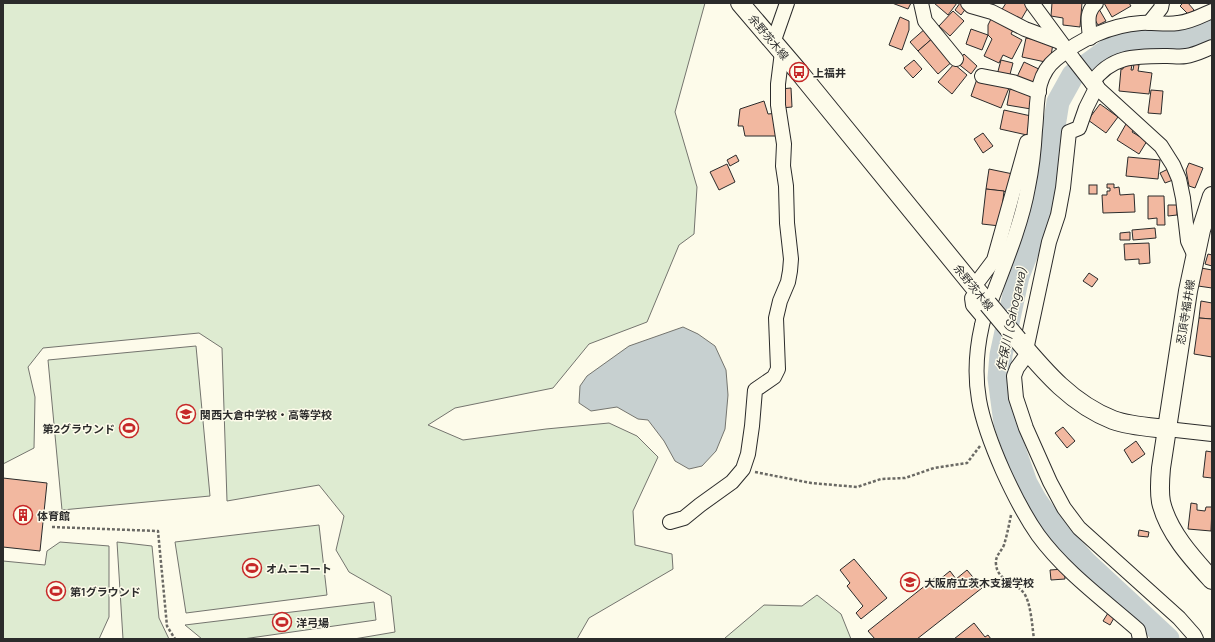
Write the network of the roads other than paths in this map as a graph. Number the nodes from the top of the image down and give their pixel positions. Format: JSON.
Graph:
{"nodes":[{"id":1,"x":740,"y":3,"type":"edge"},
{"id":2,"x":787,"y":3,"type":"edge"},
{"id":3,"x":921,"y":3,"type":"edge"},
{"id":4,"x":968,"y":3,"type":"edge"},
{"id":5,"x":1032,"y":3,"type":"edge"},
{"id":6,"x":1096,"y":3,"type":"edge"},
{"id":7,"x":1162,"y":3,"type":"edge"},
{"id":8,"x":1212,"y":11,"type":"edge"},
{"id":9,"x":1149,"y":23,"type":"junction"},
{"id":10,"x":1090,"y":38,"type":"junction"},
{"id":11,"x":1212,"y":47,"type":"edge"},
{"id":12,"x":778,"y":48,"type":"junction"},
{"id":13,"x":1067,"y":51,"type":"junction"},
{"id":14,"x":956,"y":59,"type":"dead end"},
{"id":15,"x":982,"y":76,"type":"dead end"},
{"id":16,"x":1094,"y":84,"type":"junction"},
{"id":17,"x":1037,"y":99,"type":"junction"},
{"id":18,"x":1212,"y":196,"type":"edge"},
{"id":19,"x":1195,"y":256,"type":"junction"},
{"id":20,"x":979,"y":280,"type":"dead end"},
{"id":21,"x":981,"y":307,"type":"junction"},
{"id":22,"x":1024,"y":348,"type":"junction"},
{"id":23,"x":1167,"y":429,"type":"junction"},
{"id":24,"x":1212,"y":434,"type":"edge"},
{"id":25,"x":670,"y":522,"type":"dead end"},
{"id":26,"x":1212,"y":580,"type":"edge"},
{"id":27,"x":1140,"y":639,"type":"edge"},
{"id":28,"x":1196,"y":639,"type":"edge"}],
"edges":[{"from":1,"to":12,"type":"main road","name":"余野茨木線"},
{"from":2,"to":12,"type":"street"},
{"from":3,"to":14,"type":"street"},
{"from":4,"to":13,"type":"street"},
{"from":5,"to":13,"type":"street"},
{"from":6,"to":10,"type":"street"},
{"from":7,"to":9,"type":"street"},
{"from":8,"to":9,"type":"street"},
{"from":9,"to":10,"type":"street"},
{"from":10,"to":13,"type":"street"},
{"from":11,"to":16,"type":"street"},
{"from":12,"to":21,"type":"main road","name":"余野茨木線"},
{"from":12,"to":25,"type":"street"},
{"from":13,"to":16,"type":"street"},
{"from":13,"to":17,"type":"street"},
{"from":15,"to":17,"type":"street"},
{"from":16,"to":19,"type":"street"},
{"from":16,"to":22,"type":"street"},
{"from":17,"to":20,"type":"street"},
{"from":17,"to":21,"type":"street"},
{"from":18,"to":19,"type":"main road","name":"忍頂寺福井線"},
{"from":19,"to":23,"type":"main road","name":"忍頂寺福井線"},
{"from":21,"to":22,"type":"main road","name":"余野茨木線","bridge":true},
{"from":21,"to":27,"type":"street"},
{"from":22,"to":23,"type":"main road","name":"余野茨木線"},
{"from":22,"to":28,"type":"street"},
{"from":23,"to":24,"type":"street"},
{"from":23,"to":26,"type":"main road"}]}
